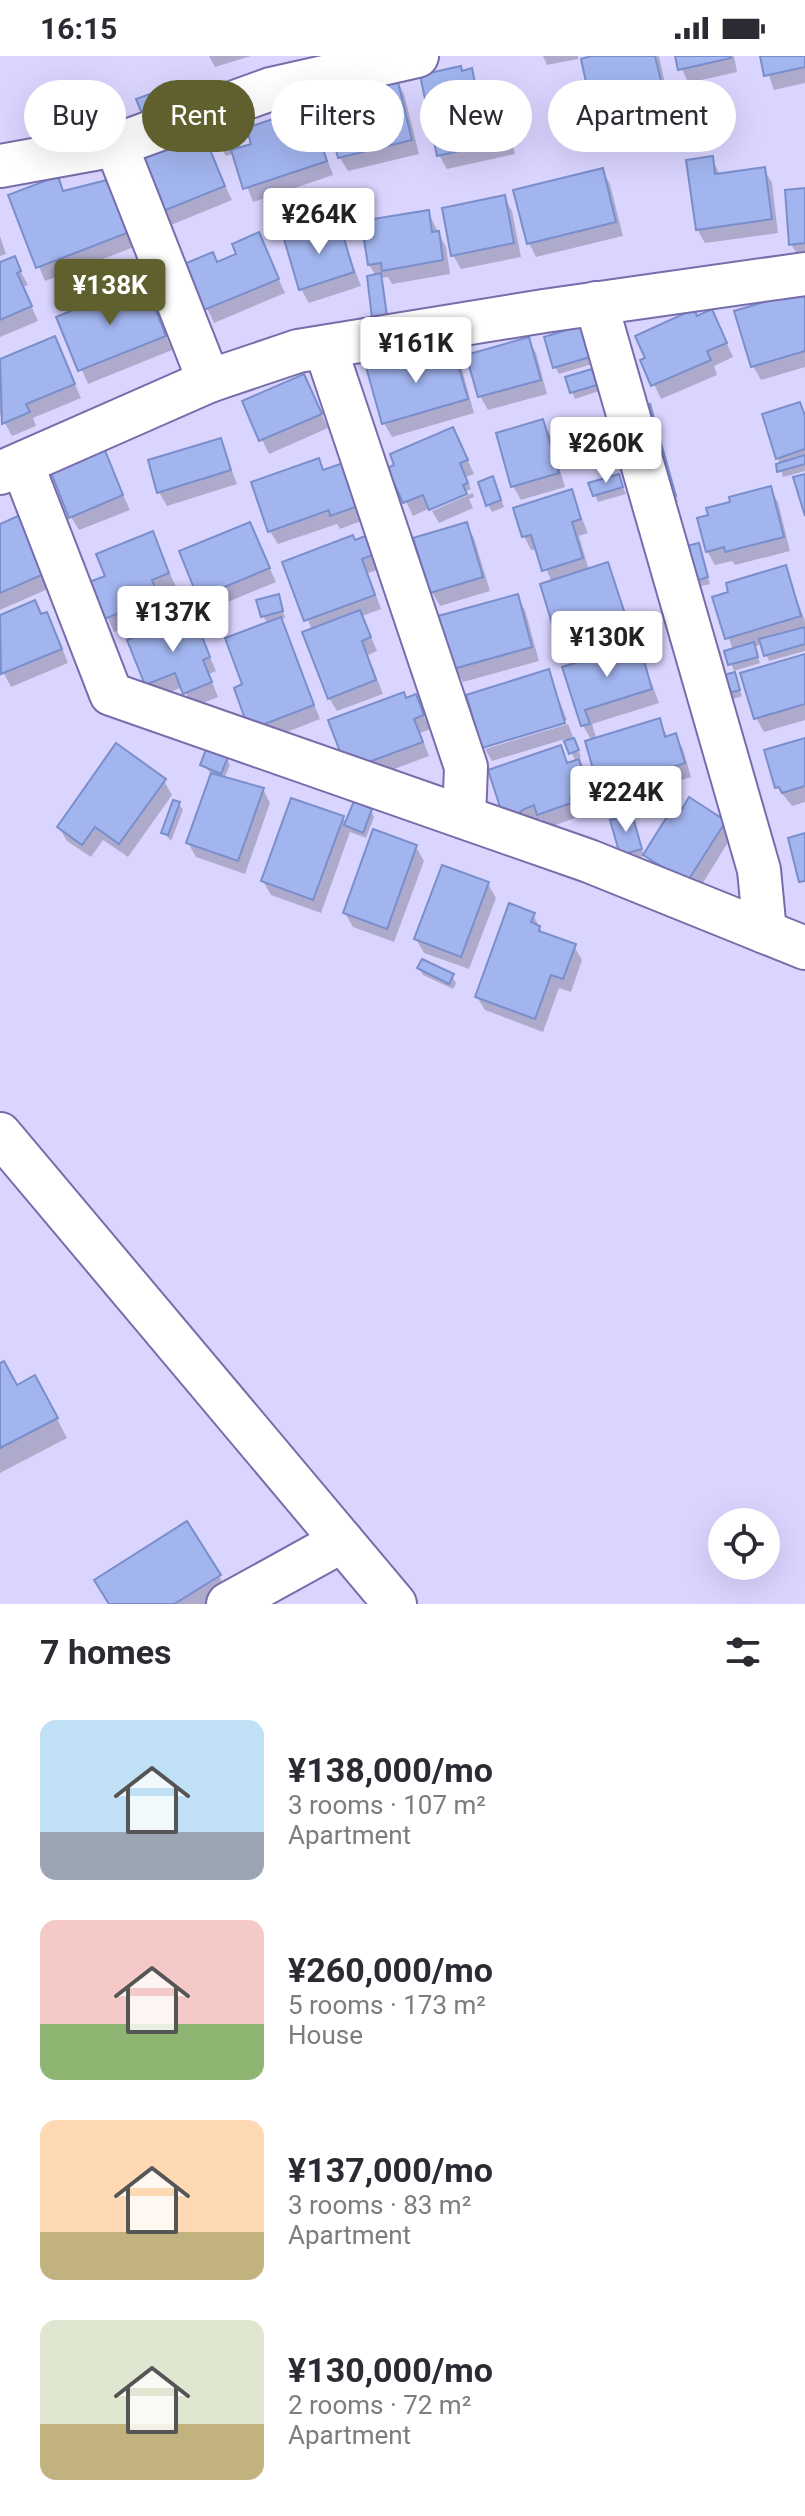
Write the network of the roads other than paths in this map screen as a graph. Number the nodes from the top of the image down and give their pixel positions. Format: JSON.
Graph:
{"nodes":[{"id":1,"x":417,"y":56,"type":"edge"},
{"id":2,"x":126,"y":141,"type":"edge"},
{"id":3,"x":77,"y":152,"type":"edge"},
{"id":4,"x":119,"y":152,"type":"edge"},
{"id":5,"x":0,"y":166,"type":"edge"},
{"id":6,"x":805,"y":274,"type":"edge"},
{"id":7,"x":596,"y":303,"type":"junction"},
{"id":8,"x":325,"y":347,"type":"junction"},
{"id":9,"x":209,"y":381,"type":"junction"},
{"id":10,"x":11,"y":468,"type":"edge"},
{"id":11,"x":464,"y":817,"type":"junction"},
{"id":12,"x":765,"y":932,"type":"junction"},
{"id":13,"x":805,"y":948,"type":"edge"},
{"id":14,"x":0,"y":1134,"type":"edge"},
{"id":15,"x":342,"y":1541,"type":"junction"},
{"id":16,"x":228,"y":1604,"type":"edge"},
{"id":17,"x":395,"y":1604,"type":"edge"}],
"edges":[{"from":1,"to":2,"type":"street"},
{"from":3,"to":5,"type":"street"},
{"from":4,"to":9,"type":"street"},
{"from":6,"to":7,"type":"street"},
{"from":7,"to":8,"type":"street"},
{"from":7,"to":12,"type":"street"},
{"from":8,"to":9,"type":"street"},
{"from":8,"to":11,"type":"street"},
{"from":9,"to":10,"type":"street"},
{"from":10,"to":11,"type":"street"},
{"from":11,"to":12,"type":"street"},
{"from":12,"to":13,"type":"street"},
{"from":14,"to":15,"type":"street"},
{"from":15,"to":16,"type":"street"},
{"from":15,"to":17,"type":"street"}]}
